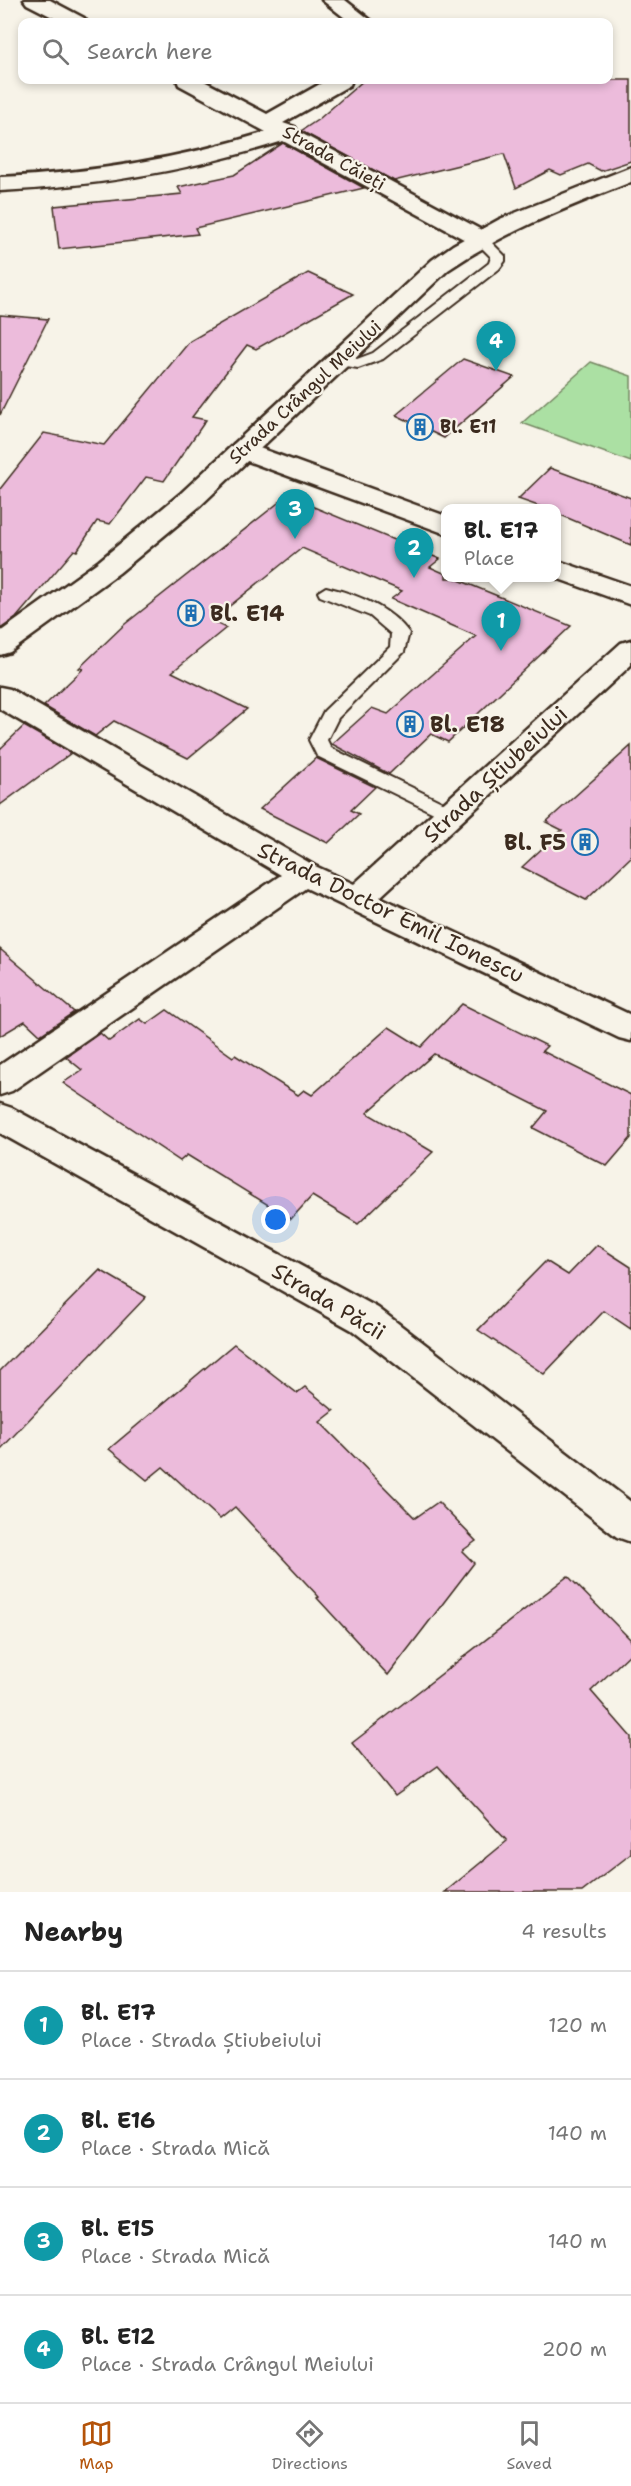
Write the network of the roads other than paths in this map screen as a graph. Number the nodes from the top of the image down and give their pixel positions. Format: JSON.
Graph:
{"nodes":[{"id":1,"x":34,"y":0,"type":"edge"},
{"id":2,"x":332,"y":0,"type":"edge"},
{"id":3,"x":70,"y":18,"type":"edge"},
{"id":4,"x":357,"y":18,"type":"edge"},
{"id":5,"x":195,"y":84,"type":"edge"},
{"id":6,"x":337,"y":84,"type":"edge"},
{"id":7,"x":278,"y":127,"type":"junction"},
{"id":8,"x":631,"y":174,"type":"edge"},
{"id":9,"x":0,"y":184,"type":"edge"},
{"id":10,"x":479,"y":238,"type":"junction"},
{"id":11,"x":243,"y":450,"type":"junction"},
{"id":12,"x":441,"y":524,"type":"edge"},
{"id":13,"x":561,"y":570,"type":"edge"},
{"id":14,"x":326,"y":592,"type":"dead end"},
{"id":15,"x":631,"y":596,"type":"edge"},
{"id":16,"x":0,"y":646,"type":"edge"},
{"id":17,"x":631,"y":649,"type":"edge"},
{"id":18,"x":0,"y":696,"type":"edge"},
{"id":19,"x":451,"y":814,"type":"junction"},
{"id":20,"x":304,"y":874,"type":"junction"},
{"id":21,"x":359,"y":898,"type":"junction"},
{"id":22,"x":631,"y":1029,"type":"edge"},
{"id":23,"x":0,"y":1082,"type":"edge"},
{"id":24,"x":0,"y":1117,"type":"edge"},
{"id":25,"x":631,"y":1525,"type":"edge"}],
"edges":[{"from":1,"to":3,"type":"street"},
{"from":2,"to":4,"type":"street"},
{"from":5,"to":7,"type":"street","name":"Strada Căieți"},
{"from":6,"to":7,"type":"street"},
{"from":7,"to":9,"type":"street"},
{"from":7,"to":10,"type":"street","name":"Strada Căieți"},
{"from":8,"to":10,"type":"street","name":"Strada Crângul Meiului"},
{"from":10,"to":11,"type":"street","name":"Strada Crângul Meiului"},
{"from":11,"to":12,"type":"street"},
{"from":11,"to":16,"type":"street","name":"Strada Crângul Meiului"},
{"from":13,"to":15,"type":"street"},
{"from":14,"to":19,"type":"lane"},
{"from":17,"to":19,"type":"street","name":"Strada Știubeiului"},
{"from":18,"to":20,"type":"street","name":"Strada Doctor Emil Ionescu"},
{"from":19,"to":21,"type":"street","name":"Strada Știubeiului"},
{"from":20,"to":21,"type":"street","name":"Strada Doctor Emil Ionescu"},
{"from":20,"to":23,"type":"street"},
{"from":21,"to":22,"type":"street","name":"Strada Doctor Emil Ionescu"},
{"from":24,"to":25,"type":"street","name":"Strada Păcii"}]}
